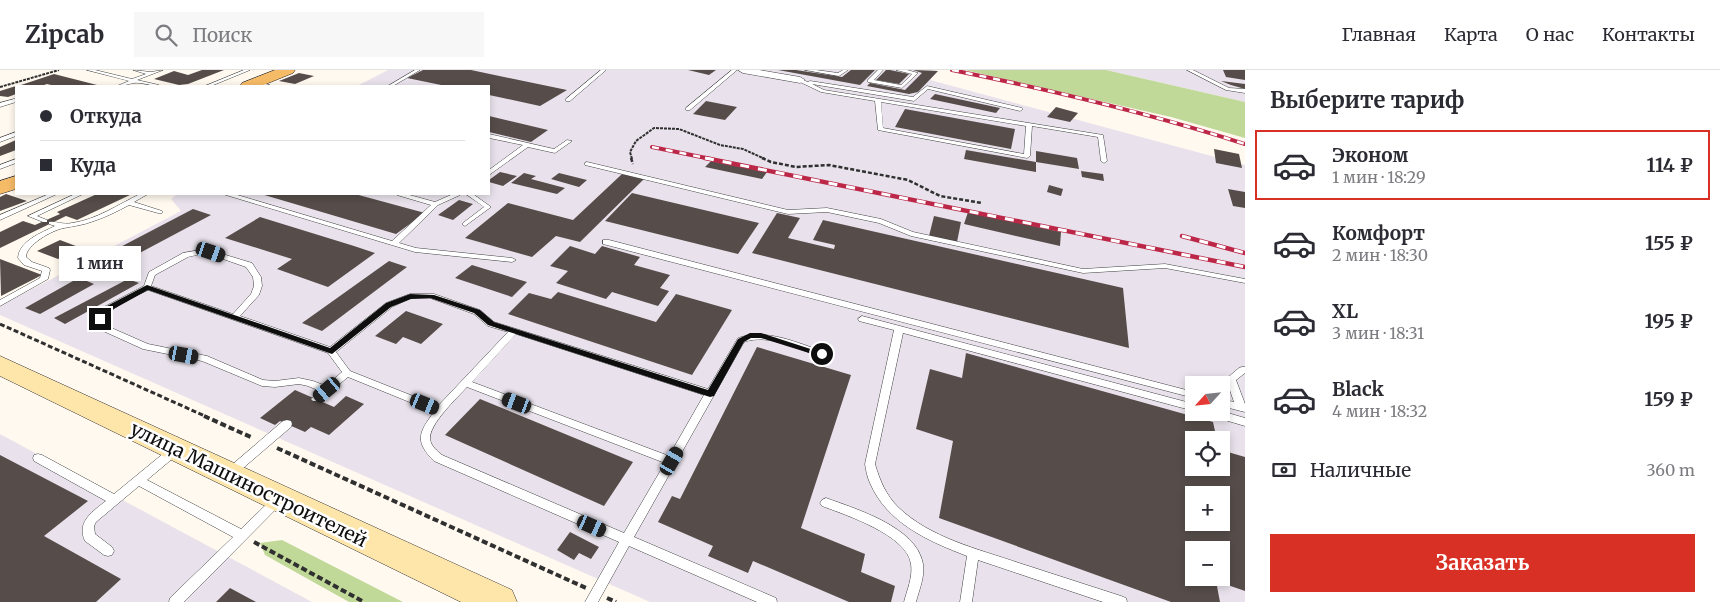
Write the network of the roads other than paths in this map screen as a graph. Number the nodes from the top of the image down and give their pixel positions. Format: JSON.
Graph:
{"nodes":[{"id":1,"x":89,"y":70,"type":"edge"},
{"id":2,"x":134,"y":70,"type":"edge"},
{"id":3,"x":161,"y":70,"type":"edge"},
{"id":4,"x":288,"y":70,"type":"edge"},
{"id":5,"x":418,"y":70,"type":"edge"},
{"id":6,"x":604,"y":70,"type":"edge"},
{"id":7,"x":735,"y":70,"type":"edge"},
{"id":8,"x":743,"y":70,"type":"edge"},
{"id":9,"x":811,"y":70,"type":"edge"},
{"id":10,"x":846,"y":70,"type":"edge"},
{"id":11,"x":881,"y":70,"type":"edge"},
{"id":12,"x":898,"y":70,"type":"edge"},
{"id":13,"x":1189,"y":70,"type":"edge"},
{"id":14,"x":151,"y":74,"type":"junction"},
{"id":15,"x":800,"y":80,"type":"junction"},
{"id":16,"x":133,"y":81,"type":"junction"},
{"id":17,"x":255,"y":81,"type":"edge"},
{"id":18,"x":122,"y":85,"type":"edge"},
{"id":19,"x":152,"y":85,"type":"edge"},
{"id":20,"x":217,"y":85,"type":"edge"},
{"id":21,"x":392,"y":85,"type":"edge"},
{"id":22,"x":1245,"y":91,"type":"edge"},
{"id":23,"x":15,"y":100,"type":"edge"},
{"id":24,"x":568,"y":100,"type":"dead end"},
{"id":25,"x":878,"y":100,"type":"junction"},
{"id":26,"x":0,"y":105,"type":"edge"},
{"id":27,"x":688,"y":109,"type":"dead end"},
{"id":28,"x":1020,"y":109,"type":"dead end"},
{"id":29,"x":1028,"y":125,"type":"junction"},
{"id":30,"x":15,"y":134,"type":"edge"},
{"id":31,"x":490,"y":136,"type":"edge"},
{"id":32,"x":0,"y":140,"type":"edge"},
{"id":33,"x":569,"y":141,"type":"dead end"},
{"id":34,"x":527,"y":145,"type":"junction"},
{"id":35,"x":1104,"y":162,"type":"dead end"},
{"id":36,"x":15,"y":163,"type":"edge"},
{"id":37,"x":587,"y":164,"type":"dead end"},
{"id":38,"x":490,"y":172,"type":"edge"},
{"id":39,"x":7,"y":182,"type":"edge"},
{"id":40,"x":51,"y":195,"type":"edge"},
{"id":41,"x":78,"y":195,"type":"edge"},
{"id":42,"x":143,"y":195,"type":"edge"},
{"id":43,"x":231,"y":195,"type":"edge"},
{"id":44,"x":403,"y":195,"type":"edge"},
{"id":45,"x":456,"y":195,"type":"edge"},
{"id":46,"x":470,"y":195,"type":"edge"},
{"id":47,"x":128,"y":202,"type":"junction"},
{"id":48,"x":436,"y":204,"type":"junction"},
{"id":49,"x":160,"y":212,"type":"dead end"},
{"id":50,"x":0,"y":218,"type":"edge"},
{"id":51,"x":465,"y":224,"type":"dead end"},
{"id":52,"x":61,"y":226,"type":"junction"},
{"id":53,"x":606,"y":242,"type":"dead end"},
{"id":54,"x":394,"y":243,"type":"junction"},
{"id":55,"x":512,"y":260,"type":"dead end"},
{"id":56,"x":1245,"y":281,"type":"edge"},
{"id":57,"x":147,"y":287,"type":"junction"},
{"id":58,"x":0,"y":303,"type":"edge"},
{"id":59,"x":235,"y":317,"type":"junction"},
{"id":60,"x":862,"y":320,"type":"dead end"},
{"id":61,"x":899,"y":330,"type":"junction"},
{"id":62,"x":514,"y":331,"type":"junction"},
{"id":63,"x":332,"y":351,"type":"junction"},
{"id":64,"x":822,"y":354,"type":"dead end"},
{"id":65,"x":0,"y":365,"type":"edge"},
{"id":66,"x":1245,"y":370,"type":"edge"},
{"id":67,"x":347,"y":373,"type":"junction"},
{"id":68,"x":465,"y":383,"type":"junction"},
{"id":69,"x":327,"y":390,"type":"junction"},
{"id":70,"x":1185,"y":393,"type":"edge"},
{"id":71,"x":710,"y":394,"type":"junction"},
{"id":72,"x":316,"y":399,"type":"dead end"},
{"id":73,"x":1230,"y":404,"type":"edge"},
{"id":74,"x":1185,"y":406,"type":"edge"},
{"id":75,"x":1243,"y":408,"type":"edge"},
{"id":76,"x":440,"y":411,"type":"junction"},
{"id":77,"x":1230,"y":418,"type":"edge"},
{"id":78,"x":1245,"y":422,"type":"edge"},
{"id":79,"x":287,"y":424,"type":"dead end"},
{"id":80,"x":176,"y":449,"type":"junction"},
{"id":81,"x":38,"y":458,"type":"dead end"},
{"id":82,"x":672,"y":461,"type":"junction"},
{"id":83,"x":229,"y":474,"type":"junction"},
{"id":84,"x":138,"y":480,"type":"junction"},
{"id":85,"x":279,"y":499,"type":"junction"},
{"id":86,"x":114,"y":500,"type":"junction"},
{"id":87,"x":826,"y":503,"type":"dead end"},
{"id":88,"x":242,"y":536,"type":"junction"},
{"id":89,"x":626,"y":541,"type":"junction"},
{"id":90,"x":108,"y":551,"type":"dead end"},
{"id":91,"x":973,"y":553,"type":"junction"},
{"id":92,"x":593,"y":597,"type":"edge"},
{"id":93,"x":175,"y":602,"type":"edge"},
{"id":94,"x":499,"y":602,"type":"edge"},
{"id":95,"x":771,"y":602,"type":"edge"},
{"id":96,"x":910,"y":602,"type":"edge"},
{"id":97,"x":966,"y":602,"type":"edge"},
{"id":98,"x":1121,"y":602,"type":"edge"}],
"edges":[{"from":1,"to":16,"type":"lane"},
{"from":2,"to":14,"type":"lane"},
{"from":3,"to":14,"type":"lane"},
{"from":4,"to":17,"type":"main road"},
{"from":5,"to":21,"type":"lane"},
{"from":6,"to":24,"type":"lane"},
{"from":7,"to":27,"type":"lane"},
{"from":8,"to":15,"type":"street"},
{"from":9,"to":10,"type":"lane"},
{"from":11,"to":12,"type":"lane"},
{"from":13,"to":22,"type":"lane"},
{"from":14,"to":16,"type":"lane"},
{"from":15,"to":25,"type":"lane"},
{"from":15,"to":28,"type":"lane"},
{"from":16,"to":18,"type":"lane"},
{"from":16,"to":19,"type":"lane"},
{"from":17,"to":20,"type":"lane"},
{"from":23,"to":26,"type":"lane"},
{"from":25,"to":29,"type":"lane"},
{"from":25,"to":29,"type":"lane"},
{"from":29,"to":35,"type":"lane"},
{"from":30,"to":32,"type":"lane"},
{"from":31,"to":34,"type":"lane"},
{"from":33,"to":34,"type":"lane"},
{"from":34,"to":38,"type":"lane"},
{"from":36,"to":39,"type":"lane"},
{"from":37,"to":56,"type":"lane"},
{"from":40,"to":50,"type":"lane"},
{"from":41,"to":52,"type":"lane"},
{"from":42,"to":47,"type":"lane"},
{"from":43,"to":54,"type":"lane"},
{"from":44,"to":48,"type":"lane"},
{"from":45,"to":48,"type":"lane"},
{"from":46,"to":51,"type":"lane"},
{"from":47,"to":49,"type":"lane"},
{"from":47,"to":52,"type":"lane"},
{"from":48,"to":54,"type":"lane"},
{"from":52,"to":58,"type":"lane"},
{"from":53,"to":70,"type":"lane"},
{"from":54,"to":55,"type":"lane"},
{"from":57,"to":59,"type":"lane"},
{"from":57,"to":59,"type":"lane"},
{"from":57,"to":69,"type":"lane"},
{"from":59,"to":63,"type":"lane"},
{"from":60,"to":61,"type":"lane"},
{"from":61,"to":74,"type":"lane"},
{"from":61,"to":91,"type":"lane"},
{"from":62,"to":63,"type":"lane"},
{"from":62,"to":68,"type":"lane"},
{"from":62,"to":71,"type":"lane"},
{"from":63,"to":67,"type":"lane"},
{"from":64,"to":71,"type":"lane"},
{"from":65,"to":80,"type":"main road","name":"улица Машиностроителей"},
{"from":66,"to":75,"type":"lane"},
{"from":67,"to":69,"type":"lane"},
{"from":67,"to":76,"type":"lane"},
{"from":68,"to":76,"type":"lane"},
{"from":68,"to":82,"type":"lane"},
{"from":69,"to":72,"type":"lane"},
{"from":71,"to":82,"type":"lane"},
{"from":73,"to":75,"type":"lane"},
{"from":76,"to":89,"type":"lane"},
{"from":77,"to":78,"type":"lane"},
{"from":79,"to":83,"type":"lane"},
{"from":80,"to":83,"type":"main road","name":"улица Машиностроителей"},
{"from":80,"to":84,"type":"lane"},
{"from":81,"to":86,"type":"lane"},
{"from":82,"to":89,"type":"lane"},
{"from":83,"to":85,"type":"main road","name":"улица Машиностроителей"},
{"from":84,"to":86,"type":"lane"},
{"from":84,"to":88,"type":"lane"},
{"from":85,"to":88,"type":"lane"},
{"from":85,"to":94,"type":"main road","name":"улица Машиностроителей"},
{"from":86,"to":90,"type":"lane"},
{"from":87,"to":96,"type":"lane"},
{"from":88,"to":93,"type":"lane"},
{"from":89,"to":92,"type":"lane"},
{"from":89,"to":95,"type":"lane"},
{"from":91,"to":97,"type":"lane"},
{"from":91,"to":98,"type":"lane"}]}
